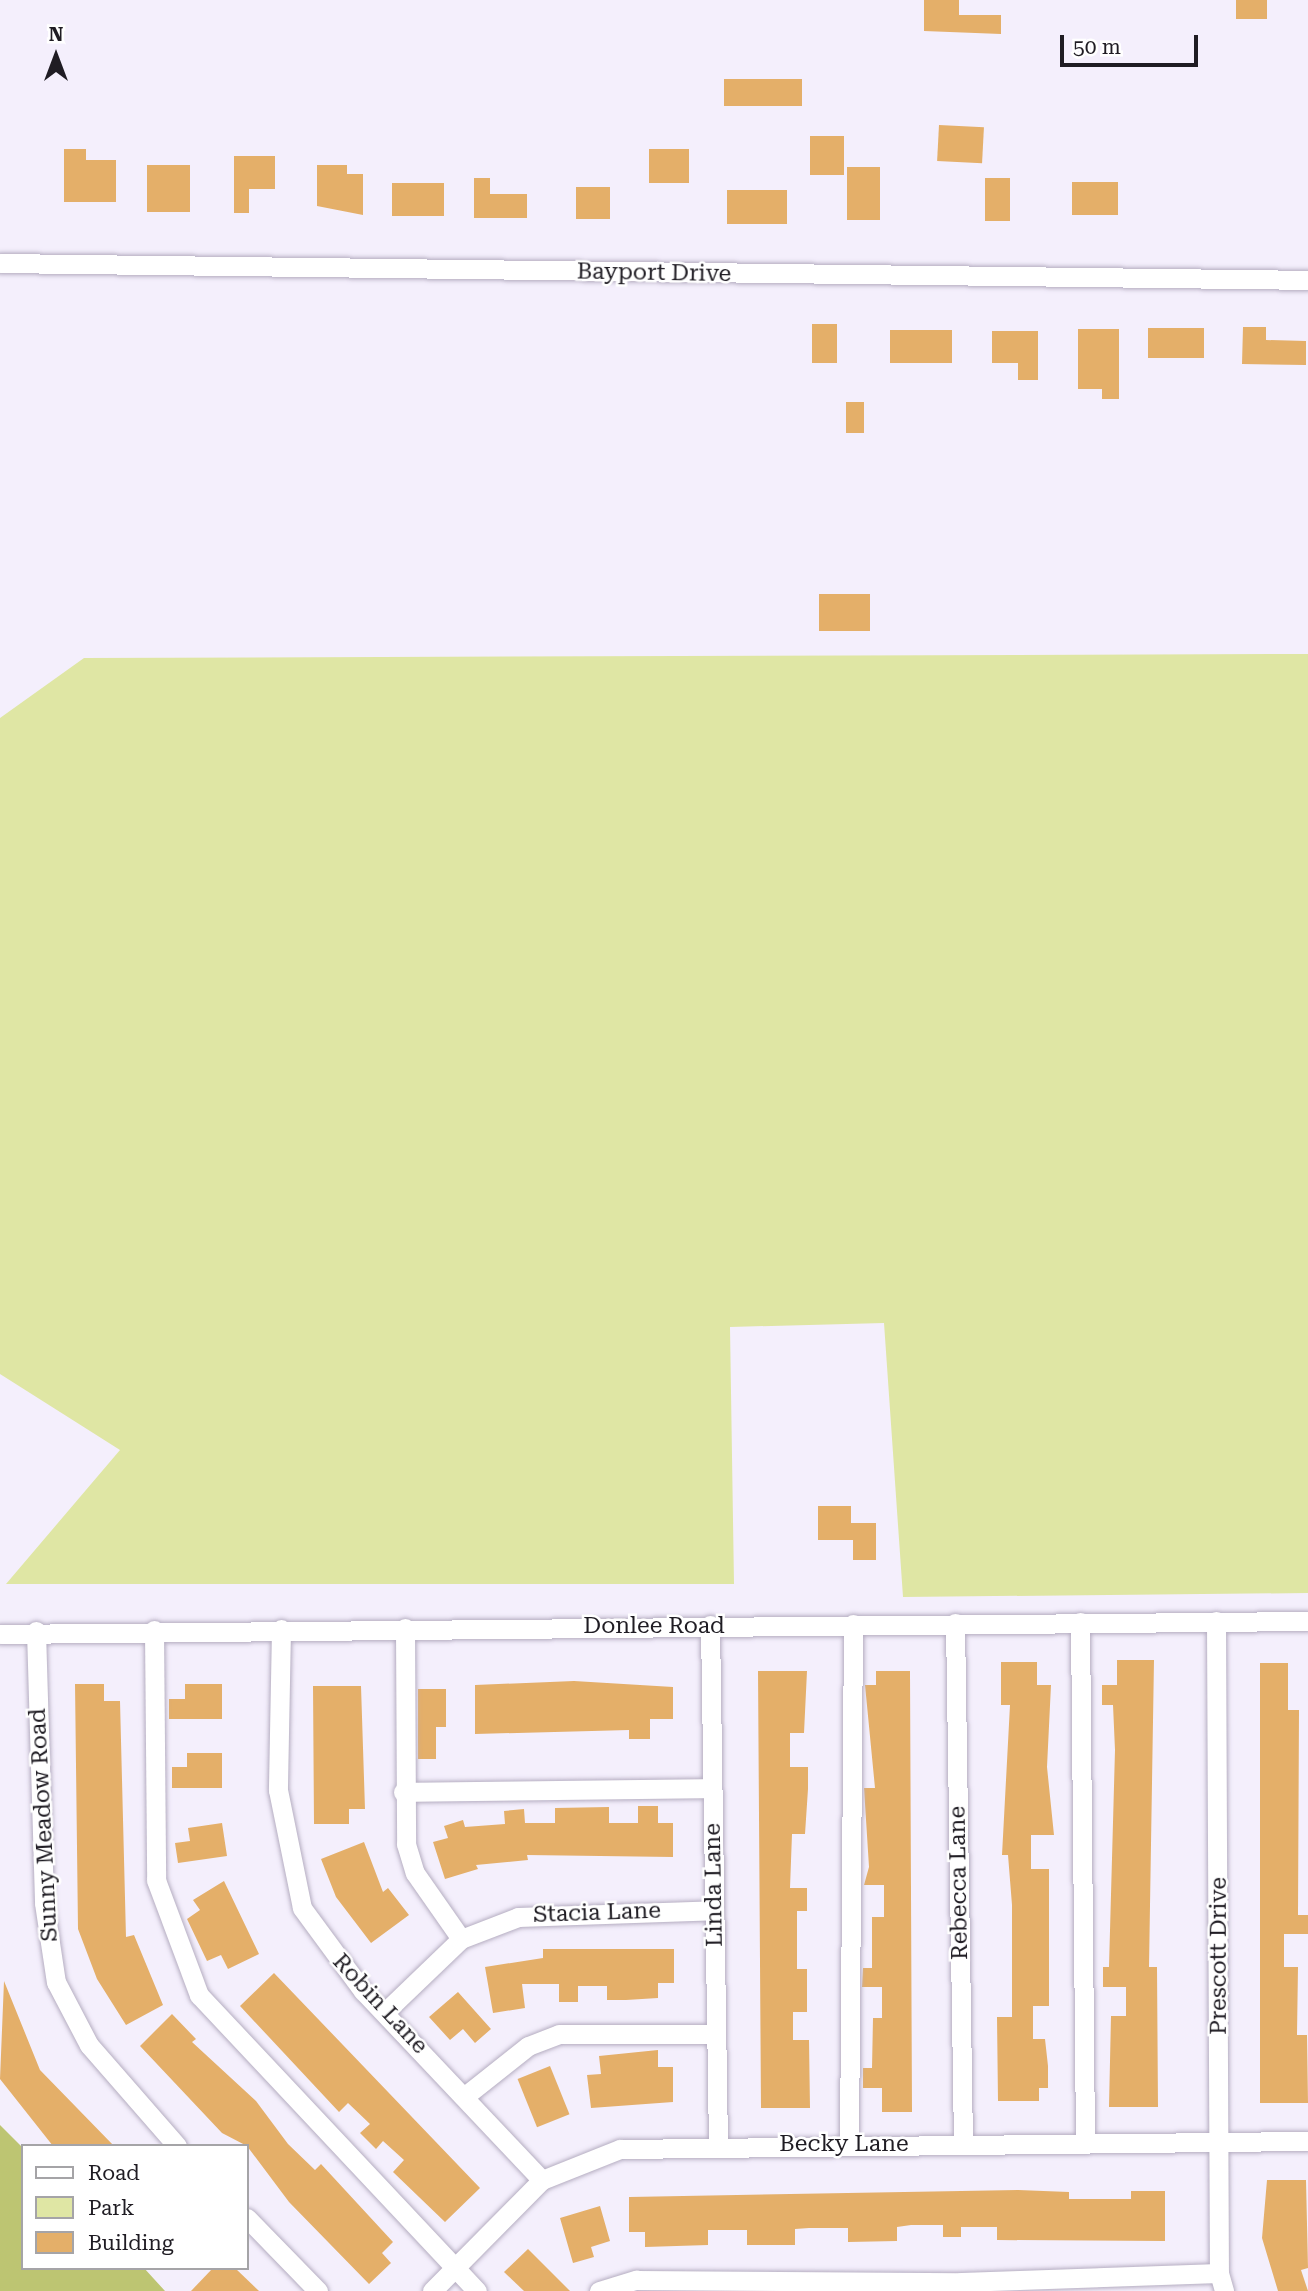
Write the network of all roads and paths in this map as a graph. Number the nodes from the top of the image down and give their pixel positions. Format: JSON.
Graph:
{"nodes":[{"id":1,"x":0,"y":263,"type":"edge"},
{"id":2,"x":1308,"y":280,"type":"edge"},
{"id":3,"x":1308,"y":1620,"type":"edge"},
{"id":4,"x":1216,"y":1621,"type":"junction"},
{"id":5,"x":1080,"y":1622,"type":"junction"},
{"id":6,"x":956,"y":1623,"type":"junction"},
{"id":7,"x":853,"y":1624,"type":"junction"},
{"id":8,"x":710,"y":1625,"type":"junction"},
{"id":9,"x":405,"y":1628,"type":"junction"},
{"id":10,"x":281,"y":1629,"type":"junction"},
{"id":11,"x":154,"y":1630,"type":"junction"},
{"id":12,"x":36,"y":1631,"type":"junction"},
{"id":13,"x":0,"y":1634,"type":"edge"},
{"id":14,"x":712,"y":1788,"type":"junction"},
{"id":15,"x":403,"y":1792,"type":"junction"},
{"id":16,"x":714,"y":1910,"type":"junction"},
{"id":17,"x":461,"y":1939,"type":"junction"},
{"id":18,"x":387,"y":2010,"type":"junction"},
{"id":19,"x":716,"y":2035,"type":"junction"},
{"id":20,"x":465,"y":2096,"type":"junction"},
{"id":21,"x":1220,"y":2141,"type":"junction"},
{"id":22,"x":1308,"y":2141,"type":"edge"},
{"id":23,"x":1085,"y":2142,"type":"junction"},
{"id":24,"x":964,"y":2143,"type":"junction"},
{"id":25,"x":175,"y":2144,"type":"edge"},
{"id":26,"x":849,"y":2144,"type":"junction"},
{"id":27,"x":718,"y":2145,"type":"junction"},
{"id":28,"x":542,"y":2180,"type":"junction"},
{"id":29,"x":248,"y":2219,"type":"edge"},
{"id":30,"x":455,"y":2269,"type":"junction"},
{"id":31,"x":1222,"y":2282,"type":"edge"},
{"id":32,"x":318,"y":2291,"type":"edge"},
{"id":33,"x":432,"y":2291,"type":"edge"},
{"id":34,"x":477,"y":2291,"type":"edge"},
{"id":35,"x":599,"y":2291,"type":"edge"}],
"edges":[{"from":1,"to":2,"type":"street","name":"Bayport Drive"},
{"from":3,"to":4,"type":"street","name":"Donlee Road"},
{"from":4,"to":5,"type":"street","name":"Donlee Road"},
{"from":4,"to":21,"type":"street","name":"Prescott Drive"},
{"from":5,"to":6,"type":"street","name":"Donlee Road"},
{"from":5,"to":23,"type":"street"},
{"from":6,"to":7,"type":"street","name":"Donlee Road"},
{"from":6,"to":24,"type":"street","name":"Rebecca Lane"},
{"from":7,"to":8,"type":"street","name":"Donlee Road"},
{"from":7,"to":26,"type":"street"},
{"from":8,"to":9,"type":"street","name":"Donlee Road"},
{"from":8,"to":14,"type":"street","name":"Linda Lane"},
{"from":9,"to":10,"type":"street","name":"Donlee Road"},
{"from":9,"to":15,"type":"street"},
{"from":10,"to":11,"type":"street","name":"Donlee Road"},
{"from":10,"to":18,"type":"street","name":"Robin Lane"},
{"from":11,"to":12,"type":"street","name":"Donlee Road"},
{"from":11,"to":30,"type":"street"},
{"from":12,"to":13,"type":"street","name":"Donlee Road"},
{"from":12,"to":25,"type":"street","name":"Sunny Meadow Road"},
{"from":14,"to":15,"type":"street"},
{"from":14,"to":16,"type":"street","name":"Linda Lane"},
{"from":15,"to":17,"type":"street"},
{"from":16,"to":17,"type":"street","name":"Stacia Lane"},
{"from":16,"to":19,"type":"street","name":"Linda Lane"},
{"from":17,"to":18,"type":"street","name":"Stacia Lane"},
{"from":18,"to":20,"type":"street","name":"Robin Lane"},
{"from":19,"to":20,"type":"street"},
{"from":19,"to":27,"type":"street","name":"Linda Lane"},
{"from":20,"to":28,"type":"street","name":"Robin Lane"},
{"from":21,"to":22,"type":"street","name":"Becky Lane"},
{"from":21,"to":23,"type":"street","name":"Becky Lane"},
{"from":21,"to":31,"type":"street","name":"Prescott Drive"},
{"from":23,"to":24,"type":"street","name":"Becky Lane"},
{"from":24,"to":26,"type":"street","name":"Becky Lane"},
{"from":26,"to":27,"type":"street","name":"Becky Lane"},
{"from":27,"to":28,"type":"street","name":"Becky Lane"},
{"from":28,"to":30,"type":"street","name":"Becky Lane"},
{"from":29,"to":32,"type":"street"},
{"from":30,"to":33,"type":"street","name":"Becky Lane"},
{"from":30,"to":34,"type":"street"},
{"from":31,"to":35,"type":"street"}]}
